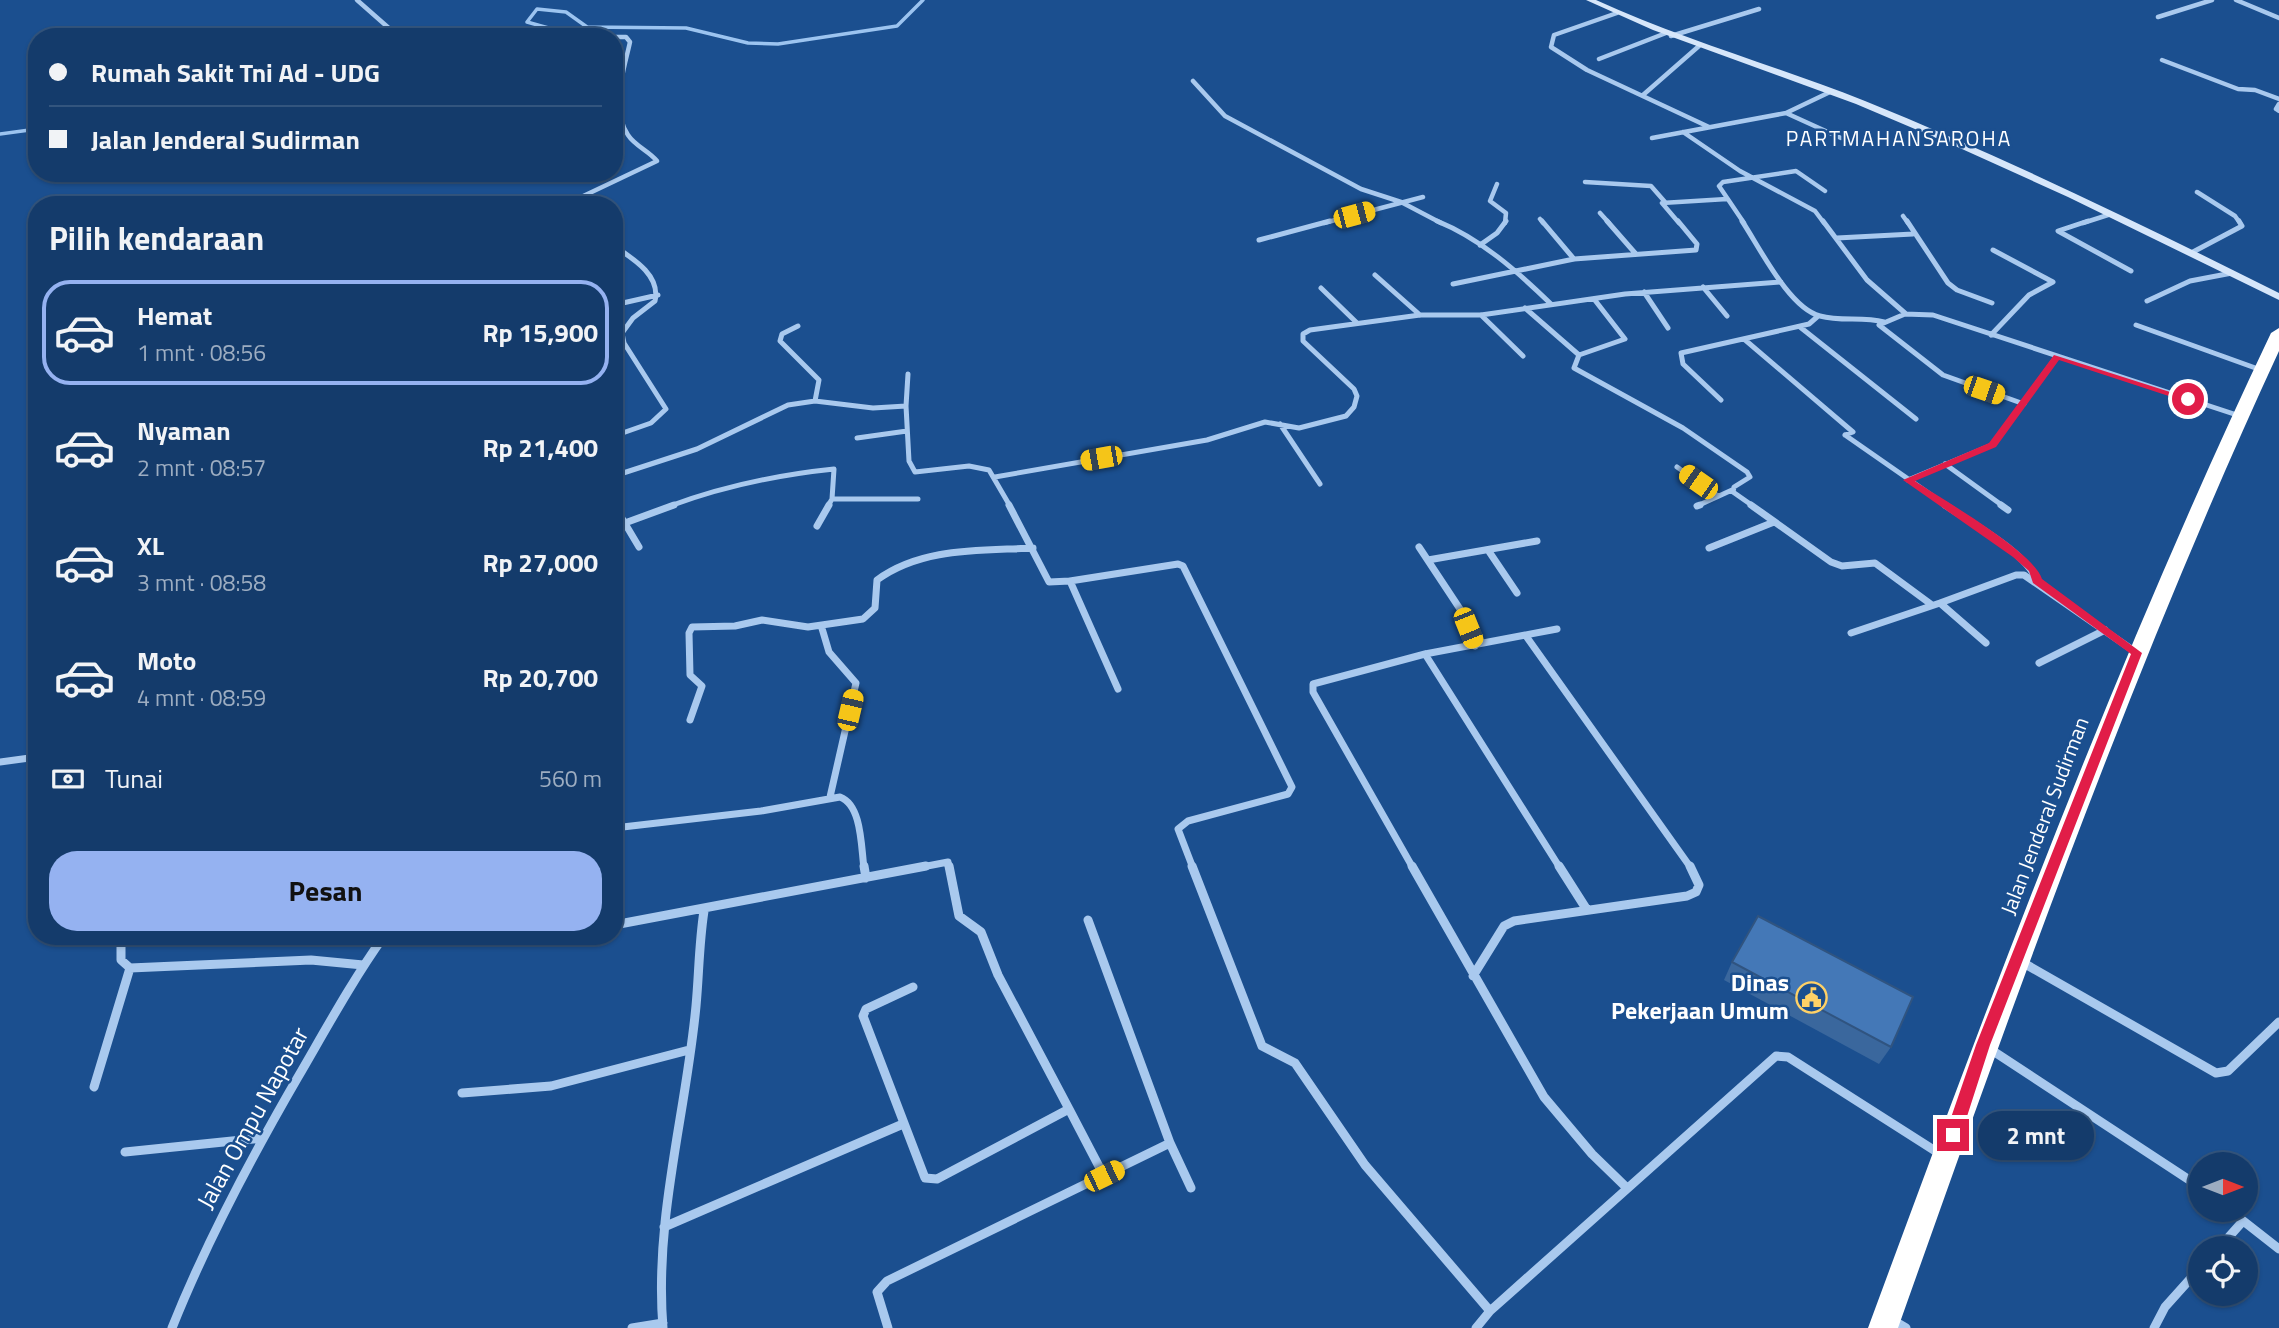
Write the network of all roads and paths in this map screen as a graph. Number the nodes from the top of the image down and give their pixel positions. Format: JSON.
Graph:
{"nodes":[{"id":1,"x":357,"y":0,"type":"edge"},
{"id":2,"x":1590,"y":0,"type":"edge"},
{"id":3,"x":2212,"y":0,"type":"edge"},
{"id":4,"x":2236,"y":0,"type":"edge"},
{"id":5,"x":1759,"y":9,"type":"dead end"},
{"id":6,"x":1618,"y":13,"type":"junction"},
{"id":7,"x":2158,"y":17,"type":"dead end"},
{"id":8,"x":2279,"y":18,"type":"edge"},
{"id":9,"x":389,"y":28,"type":"edge"},
{"id":10,"x":1669,"y":34,"type":"junction"},
{"id":11,"x":623,"y":37,"type":"edge"},
{"id":12,"x":1699,"y":46,"type":"junction"},
{"id":13,"x":1599,"y":59,"type":"dead end"},
{"id":14,"x":2162,"y":60,"type":"dead end"},
{"id":15,"x":623,"y":81,"type":"edge"},
{"id":16,"x":1193,"y":81,"type":"dead end"},
{"id":17,"x":1830,"y":92,"type":"junction"},
{"id":18,"x":1643,"y":95,"type":"junction"},
{"id":19,"x":2279,"y":101,"type":"edge"},
{"id":20,"x":2279,"y":111,"type":"edge"},
{"id":21,"x":1786,"y":113,"type":"junction"},
{"id":22,"x":623,"y":123,"type":"edge"},
{"id":23,"x":1709,"y":127,"type":"junction"},
{"id":24,"x":1682,"y":132,"type":"junction"},
{"id":25,"x":1652,"y":138,"type":"dead end"},
{"id":26,"x":1841,"y":138,"type":"dead end"},
{"id":27,"x":1751,"y":177,"type":"junction"},
{"id":28,"x":623,"y":179,"type":"edge"},
{"id":29,"x":616,"y":182,"type":"edge"},
{"id":30,"x":1585,"y":182,"type":"dead end"},
{"id":31,"x":1497,"y":184,"type":"dead end"},
{"id":32,"x":1825,"y":191,"type":"dead end"},
{"id":33,"x":2197,"y":192,"type":"dead end"},
{"id":34,"x":583,"y":196,"type":"edge"},
{"id":35,"x":1423,"y":197,"type":"dead end"},
{"id":36,"x":1727,"y":199,"type":"junction"},
{"id":37,"x":1401,"y":202,"type":"junction"},
{"id":38,"x":1665,"y":202,"type":"junction"},
{"id":39,"x":1600,"y":213,"type":"dead end"},
{"id":40,"x":2111,"y":214,"type":"junction"},
{"id":41,"x":1903,"y":216,"type":"dead end"},
{"id":42,"x":1541,"y":219,"type":"dead end"},
{"id":43,"x":1913,"y":234,"type":"junction"},
{"id":44,"x":1837,"y":238,"type":"junction"},
{"id":45,"x":1259,"y":240,"type":"dead end"},
{"id":46,"x":1480,"y":245,"type":"junction"},
{"id":47,"x":1993,"y":250,"type":"dead end"},
{"id":48,"x":623,"y":253,"type":"edge"},
{"id":49,"x":1635,"y":253,"type":"junction"},
{"id":50,"x":2191,"y":253,"type":"junction"},
{"id":51,"x":1574,"y":259,"type":"junction"},
{"id":52,"x":1515,"y":270,"type":"junction"},
{"id":53,"x":2131,"y":271,"type":"dead end"},
{"id":54,"x":2232,"y":273,"type":"junction"},
{"id":55,"x":1375,"y":275,"type":"dead end"},
{"id":56,"x":1781,"y":282,"type":"junction"},
{"id":57,"x":1453,"y":284,"type":"dead end"},
{"id":58,"x":1703,"y":287,"type":"junction"},
{"id":59,"x":1321,"y":288,"type":"dead end"},
{"id":60,"x":1644,"y":292,"type":"junction"},
{"id":61,"x":658,"y":295,"type":"junction"},
{"id":62,"x":2279,"y":297,"type":"edge"},
{"id":63,"x":1594,"y":299,"type":"junction"},
{"id":64,"x":2147,"y":301,"type":"dead end"},
{"id":65,"x":623,"y":303,"type":"edge"},
{"id":66,"x":1992,"y":303,"type":"dead end"},
{"id":67,"x":1551,"y":304,"type":"junction"},
{"id":68,"x":1525,"y":308,"type":"junction"},
{"id":69,"x":1906,"y":314,"type":"junction"},
{"id":70,"x":1420,"y":315,"type":"junction"},
{"id":71,"x":1480,"y":315,"type":"junction"},
{"id":72,"x":1727,"y":316,"type":"dead end"},
{"id":73,"x":1817,"y":317,"type":"junction"},
{"id":74,"x":1884,"y":322,"type":"junction"},
{"id":75,"x":1357,"y":323,"type":"junction"},
{"id":76,"x":2136,"y":325,"type":"dead end"},
{"id":77,"x":798,"y":326,"type":"dead end"},
{"id":78,"x":1800,"y":327,"type":"junction"},
{"id":79,"x":1668,"y":328,"type":"dead end"},
{"id":80,"x":623,"y":332,"type":"edge"},
{"id":81,"x":2279,"y":333,"type":"edge"},
{"id":82,"x":1991,"y":335,"type":"junction"},
{"id":83,"x":623,"y":338,"type":"edge"},
{"id":84,"x":1744,"y":339,"type":"junction"},
{"id":85,"x":1578,"y":355,"type":"junction"},
{"id":86,"x":1523,"y":356,"type":"dead end"},
{"id":87,"x":2057,"y":356,"type":"junction"},
{"id":88,"x":2261,"y":370,"type":"junction"},
{"id":89,"x":908,"y":374,"type":"dead end"},
{"id":90,"x":1721,"y":400,"type":"dead end"},
{"id":91,"x":815,"y":401,"type":"junction"},
{"id":92,"x":2024,"y":404,"type":"junction"},
{"id":93,"x":906,"y":406,"type":"junction"},
{"id":94,"x":2239,"y":416,"type":"junction"},
{"id":95,"x":1916,"y":419,"type":"dead end"},
{"id":96,"x":1280,"y":423,"type":"junction"},
{"id":97,"x":907,"y":431,"type":"junction"},
{"id":98,"x":623,"y":433,"type":"edge"},
{"id":99,"x":857,"y":438,"type":"dead end"},
{"id":100,"x":1945,"y":464,"type":"junction"},
{"id":101,"x":1677,"y":467,"type":"dead end"},
{"id":102,"x":623,"y":473,"type":"edge"},
{"id":103,"x":995,"y":477,"type":"junction"},
{"id":104,"x":1908,"y":480,"type":"junction"},
{"id":105,"x":1320,"y":484,"type":"dead end"},
{"id":106,"x":1732,"y":490,"type":"junction"},
{"id":107,"x":1718,"y":496,"type":"junction"},
{"id":108,"x":832,"y":499,"type":"junction"},
{"id":109,"x":918,"y":499,"type":"dead end"},
{"id":110,"x":1697,"y":506,"type":"dead end"},
{"id":111,"x":2008,"y":510,"type":"dead end"},
{"id":112,"x":623,"y":520,"type":"edge"},
{"id":113,"x":1774,"y":522,"type":"junction"},
{"id":114,"x":625,"y":523,"type":"junction"},
{"id":115,"x":817,"y":526,"type":"dead end"},
{"id":116,"x":1537,"y":541,"type":"dead end"},
{"id":117,"x":639,"y":547,"type":"dead end"},
{"id":118,"x":1419,"y":547,"type":"dead end"},
{"id":119,"x":1033,"y":548,"type":"junction"},
{"id":120,"x":1709,"y":548,"type":"dead end"},
{"id":121,"x":1488,"y":550,"type":"junction"},
{"id":122,"x":1428,"y":560,"type":"junction"},
{"id":123,"x":1070,"y":581,"type":"junction"},
{"id":124,"x":2037,"y":581,"type":"junction"},
{"id":125,"x":1517,"y":593,"type":"dead end"},
{"id":126,"x":1936,"y":604,"type":"junction"},
{"id":127,"x":821,"y":625,"type":"junction"},
{"id":128,"x":1558,"y":629,"type":"dead end"},
{"id":129,"x":2105,"y":630,"type":"junction"},
{"id":130,"x":1851,"y":633,"type":"dead end"},
{"id":131,"x":1527,"y":636,"type":"junction"},
{"id":132,"x":1986,"y":643,"type":"dead end"},
{"id":133,"x":1475,"y":646,"type":"junction"},
{"id":134,"x":2137,"y":653,"type":"junction"},
{"id":135,"x":1425,"y":654,"type":"junction"},
{"id":136,"x":2039,"y":663,"type":"dead end"},
{"id":137,"x":1118,"y":689,"type":"dead end"},
{"id":138,"x":690,"y":720,"type":"dead end"},
{"id":139,"x":28,"y":758,"type":"edge"},
{"id":140,"x":0,"y":762,"type":"edge"},
{"id":141,"x":831,"y":797,"type":"junction"},
{"id":142,"x":623,"y":827,"type":"edge"},
{"id":143,"x":866,"y":878,"type":"junction"},
{"id":144,"x":1587,"y":910,"type":"junction"},
{"id":145,"x":704,"y":911,"type":"junction"},
{"id":146,"x":1088,"y":920,"type":"dead end"},
{"id":147,"x":623,"y":924,"type":"edge"},
{"id":148,"x":121,"y":945,"type":"edge"},
{"id":149,"x":377,"y":945,"type":"edge"},
{"id":150,"x":2016,"y":959,"type":"junction"},
{"id":151,"x":363,"y":965,"type":"junction"},
{"id":152,"x":130,"y":968,"type":"junction"},
{"id":153,"x":1473,"y":976,"type":"junction"},
{"id":154,"x":913,"y":987,"type":"dead end"},
{"id":155,"x":2279,"y":1022,"type":"edge"},
{"id":156,"x":1983,"y":1045,"type":"junction"},
{"id":157,"x":689,"y":1050,"type":"junction"},
{"id":158,"x":94,"y":1087,"type":"dead end"},
{"id":159,"x":462,"y":1093,"type":"dead end"},
{"id":160,"x":1069,"y":1109,"type":"junction"},
{"id":161,"x":903,"y":1124,"type":"junction"},
{"id":162,"x":262,"y":1138,"type":"junction"},
{"id":163,"x":1170,"y":1143,"type":"junction"},
{"id":164,"x":125,"y":1152,"type":"dead end"},
{"id":165,"x":1945,"y":1158,"type":"junction"},
{"id":166,"x":1104,"y":1176,"type":"junction"},
{"id":167,"x":2188,"y":1180,"type":"edge"},
{"id":168,"x":1191,"y":1188,"type":"dead end"},
{"id":169,"x":1627,"y":1188,"type":"junction"},
{"id":170,"x":2242,"y":1222,"type":"edge"},
{"id":171,"x":2244,"y":1222,"type":"edge"},
{"id":172,"x":664,"y":1227,"type":"junction"},
{"id":173,"x":2230,"y":1236,"type":"edge"},
{"id":174,"x":2279,"y":1249,"type":"edge"},
{"id":175,"x":2188,"y":1281,"type":"edge"},
{"id":176,"x":1490,"y":1311,"type":"junction"},
{"id":177,"x":1892,"y":1324,"type":"edge"},
{"id":178,"x":663,"y":1325,"type":"edge"},
{"id":179,"x":172,"y":1328,"type":"edge"},
{"id":180,"x":632,"y":1328,"type":"edge"},
{"id":181,"x":887,"y":1328,"type":"edge"},
{"id":182,"x":1476,"y":1328,"type":"edge"},
{"id":183,"x":2154,"y":1328,"type":"edge"}],
"edges":[{"from":1,"to":9,"type":"street"},
{"from":2,"to":6,"type":"main road"},
{"from":3,"to":7,"type":"street"},
{"from":4,"to":8,"type":"street"},
{"from":5,"to":10,"type":"street"},
{"from":6,"to":10,"type":"main road"},
{"from":6,"to":18,"type":"street"},
{"from":10,"to":12,"type":"main road"},
{"from":10,"to":13,"type":"street"},
{"from":11,"to":15,"type":"street"},
{"from":12,"to":17,"type":"main road"},
{"from":12,"to":18,"type":"street"},
{"from":14,"to":19,"type":"street"},
{"from":16,"to":37,"type":"street"},
{"from":17,"to":21,"type":"street"},
{"from":17,"to":40,"type":"main road"},
{"from":18,"to":23,"type":"street"},
{"from":19,"to":20,"type":"street"},
{"from":21,"to":23,"type":"street"},
{"from":21,"to":26,"type":"street"},
{"from":22,"to":28,"type":"street"},
{"from":23,"to":24,"type":"street"},
{"from":24,"to":25,"type":"street"},
{"from":24,"to":27,"type":"street"},
{"from":27,"to":32,"type":"street"},
{"from":27,"to":36,"type":"street"},
{"from":27,"to":44,"type":"street"},
{"from":29,"to":34,"type":"street"},
{"from":30,"to":38,"type":"street"},
{"from":31,"to":46,"type":"street"},
{"from":33,"to":50,"type":"street"},
{"from":35,"to":37,"type":"street"},
{"from":36,"to":38,"type":"street"},
{"from":36,"to":56,"type":"street"},
{"from":37,"to":45,"type":"street"},
{"from":37,"to":46,"type":"street"},
{"from":38,"to":49,"type":"street"},
{"from":39,"to":49,"type":"street"},
{"from":40,"to":50,"type":"main road"},
{"from":40,"to":53,"type":"street"},
{"from":41,"to":43,"type":"street"},
{"from":42,"to":51,"type":"street"},
{"from":43,"to":44,"type":"street"},
{"from":43,"to":66,"type":"street"},
{"from":44,"to":69,"type":"street"},
{"from":46,"to":52,"type":"street"},
{"from":47,"to":82,"type":"street"},
{"from":48,"to":61,"type":"street"},
{"from":49,"to":51,"type":"street"},
{"from":50,"to":54,"type":"main road"},
{"from":51,"to":52,"type":"street"},
{"from":52,"to":57,"type":"street"},
{"from":52,"to":67,"type":"street"},
{"from":54,"to":62,"type":"main road"},
{"from":54,"to":64,"type":"street"},
{"from":55,"to":70,"type":"street"},
{"from":56,"to":58,"type":"street"},
{"from":56,"to":73,"type":"street"},
{"from":58,"to":60,"type":"street"},
{"from":58,"to":72,"type":"street"},
{"from":59,"to":75,"type":"street"},
{"from":60,"to":63,"type":"street"},
{"from":60,"to":79,"type":"street"},
{"from":61,"to":65,"type":"street"},
{"from":61,"to":80,"type":"street"},
{"from":63,"to":67,"type":"street"},
{"from":63,"to":85,"type":"street"},
{"from":67,"to":68,"type":"street"},
{"from":68,"to":71,"type":"street"},
{"from":68,"to":85,"type":"street"},
{"from":69,"to":74,"type":"street"},
{"from":69,"to":82,"type":"street"},
{"from":70,"to":71,"type":"street"},
{"from":70,"to":75,"type":"street"},
{"from":71,"to":86,"type":"street"},
{"from":73,"to":74,"type":"street"},
{"from":73,"to":78,"type":"street"},
{"from":74,"to":92,"type":"street"},
{"from":75,"to":96,"type":"street"},
{"from":76,"to":88,"type":"street"},
{"from":77,"to":91,"type":"street"},
{"from":78,"to":84,"type":"street"},
{"from":78,"to":95,"type":"street"},
{"from":81,"to":88,"type":"highway","name":"Jalan Jenderal Sudirman"},
{"from":82,"to":87,"type":"street"},
{"from":83,"to":98,"type":"street"},
{"from":84,"to":90,"type":"street"},
{"from":84,"to":104,"type":"street"},
{"from":85,"to":106,"type":"street"},
{"from":87,"to":92,"type":"street"},
{"from":87,"to":94,"type":"street"},
{"from":88,"to":94,"type":"highway","name":"Jalan Jenderal Sudirman"},
{"from":89,"to":93,"type":"street"},
{"from":91,"to":93,"type":"street"},
{"from":91,"to":102,"type":"street"},
{"from":92,"to":100,"type":"street"},
{"from":93,"to":97,"type":"street"},
{"from":94,"to":134,"type":"highway","name":"Jalan Jenderal Sudirman"},
{"from":96,"to":103,"type":"street"},
{"from":96,"to":105,"type":"street"},
{"from":97,"to":99,"type":"street"},
{"from":97,"to":103,"type":"street"},
{"from":100,"to":104,"type":"street"},
{"from":100,"to":111,"type":"street"},
{"from":101,"to":107,"type":"street"},
{"from":103,"to":119,"type":"street"},
{"from":104,"to":124,"type":"street"},
{"from":106,"to":107,"type":"street"},
{"from":106,"to":113,"type":"street"},
{"from":107,"to":110,"type":"street"},
{"from":108,"to":109,"type":"street"},
{"from":108,"to":114,"type":"street"},
{"from":108,"to":115,"type":"street"},
{"from":112,"to":114,"type":"street"},
{"from":113,"to":120,"type":"street"},
{"from":113,"to":126,"type":"street"},
{"from":114,"to":117,"type":"street"},
{"from":116,"to":121,"type":"street"},
{"from":118,"to":122,"type":"street"},
{"from":119,"to":123,"type":"street"},
{"from":119,"to":127,"type":"street"},
{"from":121,"to":122,"type":"street"},
{"from":121,"to":125,"type":"street"},
{"from":122,"to":133,"type":"street"},
{"from":123,"to":137,"type":"street"},
{"from":123,"to":176,"type":"street"},
{"from":124,"to":126,"type":"street"},
{"from":124,"to":129,"type":"street"},
{"from":126,"to":130,"type":"street"},
{"from":126,"to":132,"type":"street"},
{"from":127,"to":138,"type":"street"},
{"from":127,"to":141,"type":"street"},
{"from":128,"to":131,"type":"street"},
{"from":129,"to":134,"type":"street"},
{"from":129,"to":136,"type":"street"},
{"from":131,"to":133,"type":"street"},
{"from":131,"to":144,"type":"street"},
{"from":133,"to":135,"type":"street"},
{"from":134,"to":150,"type":"highway","name":"Jalan Jenderal Sudirman"},
{"from":135,"to":144,"type":"street"},
{"from":135,"to":153,"type":"street"},
{"from":139,"to":140,"type":"street"},
{"from":141,"to":142,"type":"street"},
{"from":141,"to":143,"type":"street"},
{"from":143,"to":145,"type":"street"},
{"from":143,"to":160,"type":"street"},
{"from":144,"to":153,"type":"street"},
{"from":145,"to":147,"type":"street"},
{"from":145,"to":157,"type":"street"},
{"from":146,"to":163,"type":"street"},
{"from":148,"to":152,"type":"street"},
{"from":149,"to":151,"type":"street","name":"Jalan Ompu Napotar"},
{"from":150,"to":155,"type":"street"},
{"from":150,"to":156,"type":"highway","name":"Jalan Jenderal Sudirman"},
{"from":151,"to":152,"type":"street"},
{"from":151,"to":162,"type":"street","name":"Jalan Ompu Napotar"},
{"from":152,"to":158,"type":"street"},
{"from":153,"to":169,"type":"street"},
{"from":154,"to":161,"type":"street"},
{"from":156,"to":165,"type":"highway","name":"Jalan Jenderal Sudirman"},
{"from":156,"to":167,"type":"street"},
{"from":157,"to":159,"type":"street"},
{"from":157,"to":172,"type":"street"},
{"from":160,"to":161,"type":"street"},
{"from":160,"to":166,"type":"street"},
{"from":161,"to":172,"type":"street"},
{"from":162,"to":164,"type":"street"},
{"from":162,"to":179,"type":"street","name":"Jalan Ompu Napotar"},
{"from":163,"to":166,"type":"street"},
{"from":163,"to":168,"type":"street"},
{"from":165,"to":169,"type":"street"},
{"from":165,"to":177,"type":"highway","name":"Jalan Jenderal Sudirman"},
{"from":166,"to":181,"type":"street"},
{"from":169,"to":176,"type":"street"},
{"from":170,"to":173,"type":"street"},
{"from":171,"to":174,"type":"street"},
{"from":172,"to":178,"type":"street"},
{"from":175,"to":183,"type":"street"},
{"from":176,"to":182,"type":"street"},
{"from":178,"to":180,"type":"street"}]}
